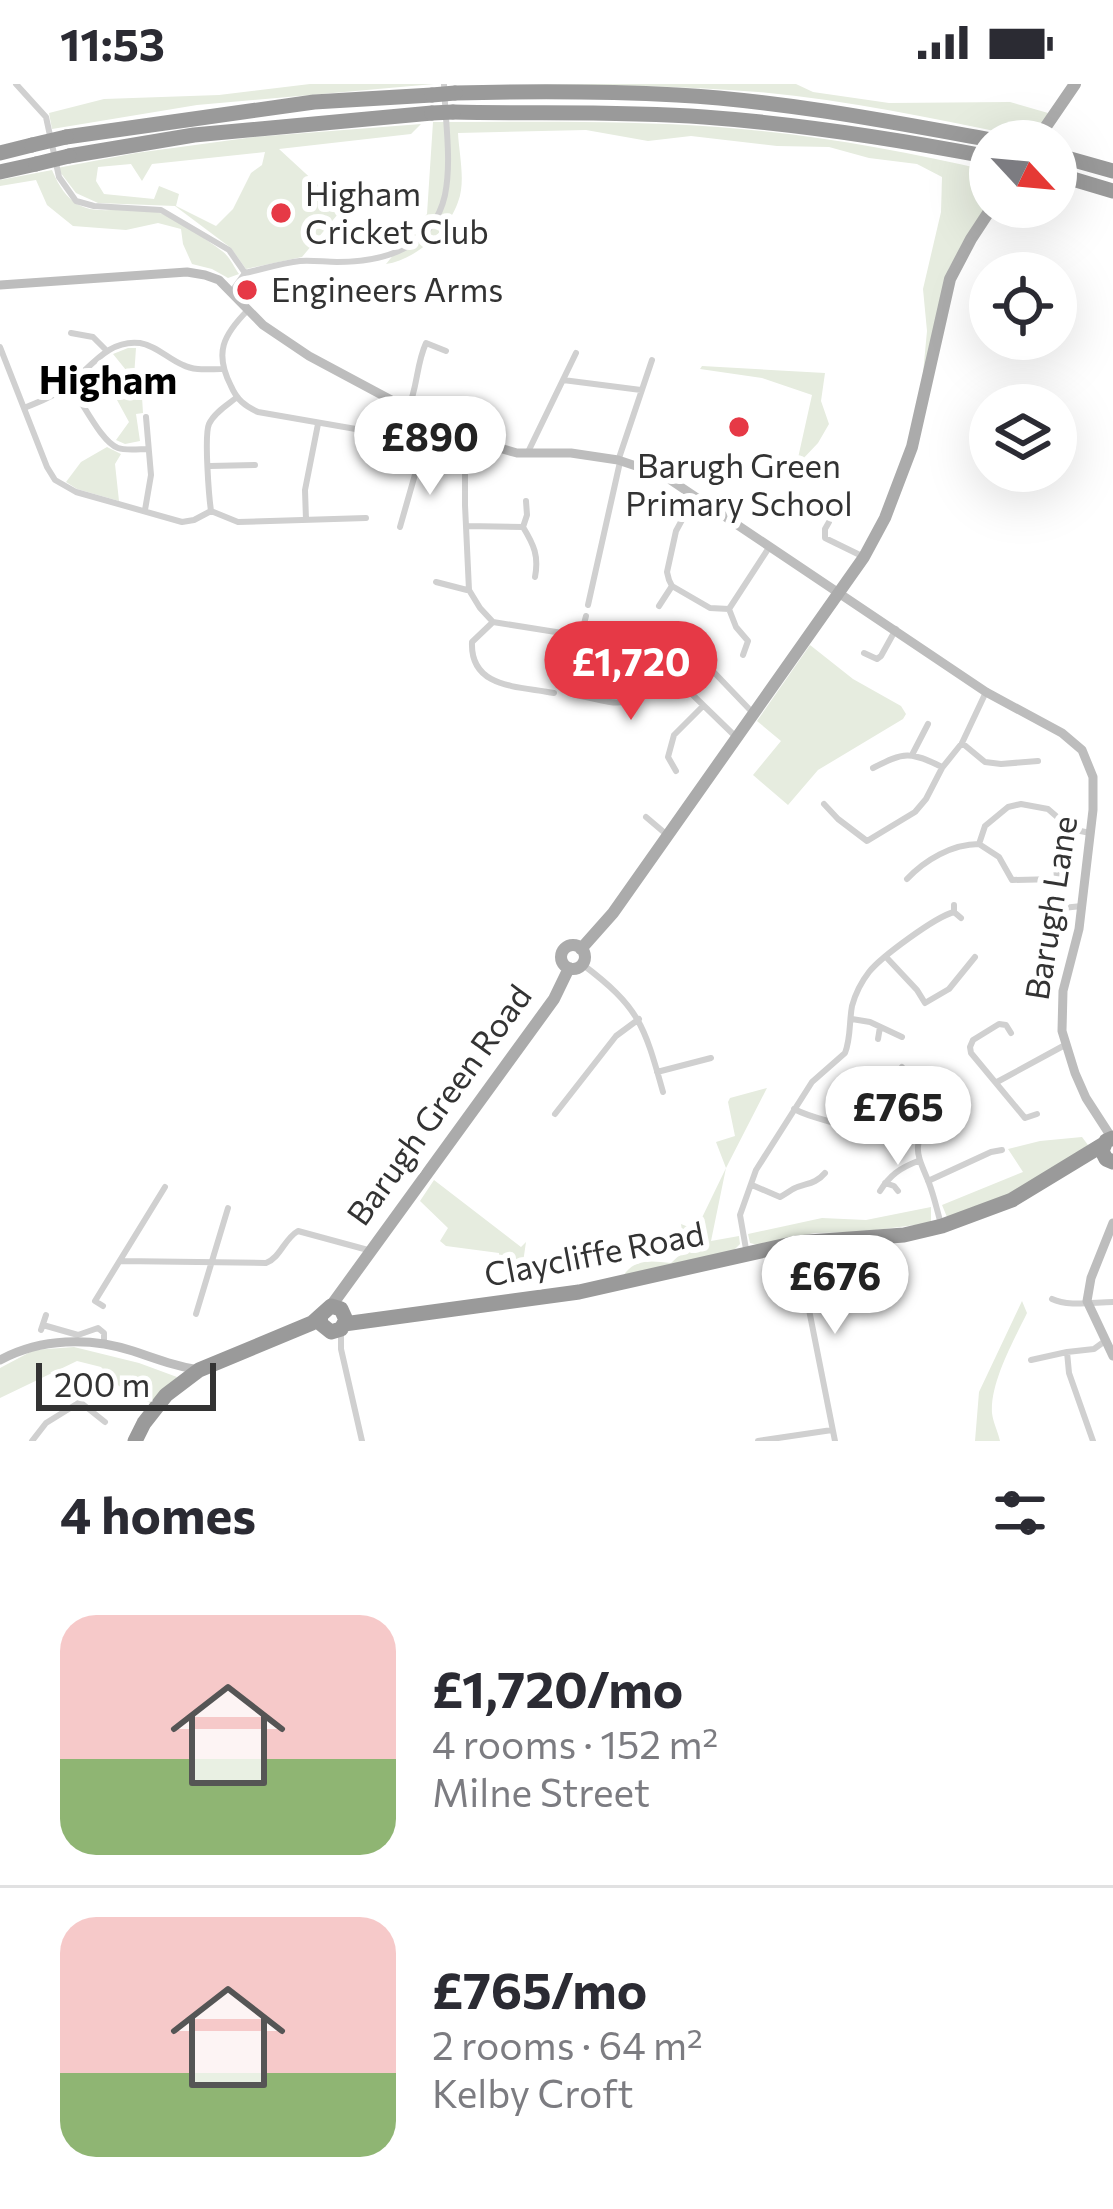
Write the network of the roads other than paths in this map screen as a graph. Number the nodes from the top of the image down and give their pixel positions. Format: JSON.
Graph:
{"nodes":[{"id":1,"x":16,"y":84,"type":"edge"},
{"id":2,"x":1076,"y":84,"type":"edge"},
{"id":3,"x":444,"y":91,"type":"edge"},
{"id":4,"x":1050,"y":120,"type":"edge"},
{"id":5,"x":969,"y":136,"type":"edge"},
{"id":6,"x":0,"y":153,"type":"edge"},
{"id":7,"x":969,"y":153,"type":"edge"},
{"id":8,"x":1077,"y":161,"type":"edge"},
{"id":9,"x":1113,"y":171,"type":"edge"},
{"id":10,"x":0,"y":172,"type":"edge"},
{"id":11,"x":1077,"y":180,"type":"edge"},
{"id":12,"x":1113,"y":191,"type":"edge"},
{"id":13,"x":978,"y":228,"type":"edge"},
{"id":14,"x":245,"y":273,"type":"junction"},
{"id":15,"x":0,"y":285,"type":"edge"},
{"id":16,"x":232,"y":291,"type":"junction"},
{"id":17,"x":248,"y":310,"type":"junction"},
{"id":18,"x":71,"y":333,"type":"dead end"},
{"id":19,"x":0,"y":346,"type":"edge"},
{"id":20,"x":106,"y":350,"type":"junction"},
{"id":21,"x":446,"y":351,"type":"dead end"},
{"id":22,"x":576,"y":353,"type":"dead end"},
{"id":23,"x":652,"y":360,"type":"dead end"},
{"id":24,"x":222,"y":369,"type":"junction"},
{"id":25,"x":563,"y":380,"type":"junction"},
{"id":26,"x":69,"y":385,"type":"junction"},
{"id":27,"x":641,"y":390,"type":"junction"},
{"id":28,"x":236,"y":398,"type":"junction"},
{"id":29,"x":24,"y":408,"type":"junction"},
{"id":30,"x":408,"y":409,"type":"junction"},
{"id":31,"x":146,"y":417,"type":"dead end"},
{"id":32,"x":318,"y":424,"type":"junction"},
{"id":33,"x":476,"y":439,"type":"junction"},
{"id":34,"x":148,"y":449,"type":"junction"},
{"id":35,"x":527,"y":454,"type":"junction"},
{"id":36,"x":420,"y":457,"type":"junction"},
{"id":37,"x":620,"y":460,"type":"junction"},
{"id":38,"x":255,"y":465,"type":"dead end"},
{"id":39,"x":210,"y":466,"type":"junction"},
{"id":40,"x":465,"y":469,"type":"junction"},
{"id":41,"x":695,"y":496,"type":"junction"},
{"id":42,"x":526,"y":501,"type":"dead end"},
{"id":43,"x":145,"y":510,"type":"junction"},
{"id":44,"x":211,"y":512,"type":"junction"},
{"id":45,"x":366,"y":518,"type":"dead end"},
{"id":46,"x":306,"y":520,"type":"junction"},
{"id":47,"x":829,"y":522,"type":"dead end"},
{"id":48,"x":466,"y":526,"type":"junction"},
{"id":49,"x":400,"y":527,"type":"dead end"},
{"id":50,"x":523,"y":527,"type":"junction"},
{"id":51,"x":770,"y":546,"type":"junction"},
{"id":52,"x":864,"y":557,"type":"junction"},
{"id":53,"x":535,"y":577,"type":"dead end"},
{"id":54,"x":436,"y":582,"type":"dead end"},
{"id":55,"x":672,"y":586,"type":"junction"},
{"id":56,"x":469,"y":590,"type":"junction"},
{"id":57,"x":841,"y":592,"type":"junction"},
{"id":58,"x":588,"y":605,"type":"dead end"},
{"id":59,"x":659,"y":606,"type":"dead end"},
{"id":60,"x":729,"y":609,"type":"junction"},
{"id":61,"x":586,"y":616,"type":"dead end"},
{"id":62,"x":494,"y":622,"type":"junction"},
{"id":63,"x":896,"y":629,"type":"junction"},
{"id":64,"x":581,"y":636,"type":"junction"},
{"id":65,"x":864,"y":653,"type":"dead end"},
{"id":66,"x":743,"y":655,"type":"dead end"},
{"id":67,"x":707,"y":665,"type":"dead end"},
{"id":68,"x":664,"y":667,"type":"junction"},
{"id":69,"x":550,"y":689,"type":"dead end"},
{"id":70,"x":986,"y":692,"type":"junction"},
{"id":71,"x":572,"y":694,"type":"dead end"},
{"id":72,"x":704,"y":705,"type":"junction"},
{"id":73,"x":754,"y":714,"type":"junction"},
{"id":74,"x":928,"y":724,"type":"dead end"},
{"id":75,"x":737,"y":738,"type":"junction"},
{"id":76,"x":962,"y":743,"type":"junction"},
{"id":77,"x":913,"y":754,"type":"junction"},
{"id":78,"x":1038,"y":761,"type":"dead end"},
{"id":79,"x":873,"y":768,"type":"dead end"},
{"id":80,"x":942,"y":768,"type":"junction"},
{"id":81,"x":676,"y":771,"type":"dead end"},
{"id":82,"x":838,"y":802,"type":"dead end"},
{"id":83,"x":646,"y":817,"type":"dead end"},
{"id":84,"x":1090,"y":833,"type":"junction"},
{"id":85,"x":668,"y":836,"type":"junction"},
{"id":86,"x":979,"y":844,"type":"junction"},
{"id":87,"x":1056,"y":865,"type":"dead end"},
{"id":88,"x":907,"y":879,"type":"dead end"},
{"id":89,"x":1012,"y":880,"type":"junction"},
{"id":90,"x":1004,"y":892,"type":"dead end"},
{"id":91,"x":1082,"y":906,"type":"junction"},
{"id":92,"x":956,"y":912,"type":"dead end"},
{"id":93,"x":1043,"y":924,"type":"dead end"},
{"id":94,"x":975,"y":957,"type":"dead end"},
{"id":95,"x":887,"y":958,"type":"junction"},
{"id":96,"x":577,"y":960,"type":"junction"},
{"id":97,"x":639,"y":1019,"type":"junction"},
{"id":98,"x":852,"y":1019,"type":"junction"},
{"id":99,"x":880,"y":1027,"type":"junction"},
{"id":100,"x":1011,"y":1033,"type":"dead end"},
{"id":101,"x":902,"y":1037,"type":"dead end"},
{"id":102,"x":878,"y":1039,"type":"dead end"},
{"id":103,"x":1065,"y":1046,"type":"junction"},
{"id":104,"x":711,"y":1058,"type":"dead end"},
{"id":105,"x":902,"y":1067,"type":"dead end"},
{"id":106,"x":657,"y":1072,"type":"junction"},
{"id":107,"x":997,"y":1082,"type":"junction"},
{"id":108,"x":662,"y":1092,"type":"dead end"},
{"id":109,"x":794,"y":1109,"type":"junction"},
{"id":110,"x":556,"y":1114,"type":"dead end"},
{"id":111,"x":1037,"y":1114,"type":"dead end"},
{"id":112,"x":944,"y":1119,"type":"dead end"},
{"id":113,"x":1002,"y":1150,"type":"dead end"},
{"id":114,"x":1106,"y":1152,"type":"edge"},
{"id":115,"x":918,"y":1161,"type":"junction"},
{"id":116,"x":825,"y":1173,"type":"dead end"},
{"id":117,"x":928,"y":1181,"type":"junction"},
{"id":118,"x":752,"y":1185,"type":"junction"},
{"id":119,"x":165,"y":1187,"type":"dead end"},
{"id":120,"x":898,"y":1191,"type":"dead end"},
{"id":121,"x":228,"y":1208,"type":"dead end"},
{"id":122,"x":1113,"y":1223,"type":"edge"},
{"id":123,"x":942,"y":1226,"type":"junction"},
{"id":124,"x":796,"y":1243,"type":"junction"},
{"id":125,"x":371,"y":1251,"type":"junction"},
{"id":126,"x":748,"y":1254,"type":"junction"},
{"id":127,"x":120,"y":1261,"type":"junction"},
{"id":128,"x":212,"y":1262,"type":"junction"},
{"id":129,"x":1052,"y":1299,"type":"dead end"},
{"id":130,"x":1087,"y":1301,"type":"junction"},
{"id":131,"x":1113,"y":1302,"type":"edge"},
{"id":132,"x":103,"y":1306,"type":"dead end"},
{"id":133,"x":196,"y":1313,"type":"dead end"},
{"id":134,"x":46,"y":1315,"type":"dead end"},
{"id":135,"x":335,"y":1320,"type":"junction"},
{"id":136,"x":55,"y":1335,"type":"junction"},
{"id":137,"x":1105,"y":1341,"type":"junction"},
{"id":138,"x":1067,"y":1352,"type":"junction"},
{"id":139,"x":1113,"y":1356,"type":"edge"},
{"id":140,"x":0,"y":1360,"type":"edge"},
{"id":141,"x":1031,"y":1360,"type":"dead end"},
{"id":142,"x":200,"y":1370,"type":"junction"},
{"id":143,"x":105,"y":1422,"type":"dead end"},
{"id":144,"x":832,"y":1430,"type":"junction"},
{"id":145,"x":32,"y":1441,"type":"edge"},
{"id":146,"x":134,"y":1441,"type":"edge"},
{"id":147,"x":362,"y":1441,"type":"edge"},
{"id":148,"x":758,"y":1441,"type":"edge"},
{"id":149,"x":835,"y":1441,"type":"edge"},
{"id":150,"x":1093,"y":1441,"type":"edge"}],
"edges":[{"from":1,"to":14,"type":"street"},
{"from":2,"to":4,"type":"main road"},
{"from":3,"to":5,"type":"highway"},
{"from":3,"to":6,"type":"highway","bridge":true},
{"from":3,"to":14,"type":"street"},
{"from":7,"to":10,"type":"highway","bridge":true},
{"from":8,"to":9,"type":"highway"},
{"from":11,"to":12,"type":"highway"},
{"from":13,"to":52,"type":"main road","name":"Barugh Green Road"},
{"from":14,"to":16,"type":"street"},
{"from":15,"to":16,"type":"street"},
{"from":16,"to":17,"type":"street","name":"Barugh Lane"},
{"from":17,"to":24,"type":"street"},
{"from":17,"to":30,"type":"street","name":"Barugh Lane"},
{"from":18,"to":20,"type":"street"},
{"from":19,"to":29,"type":"street"},
{"from":20,"to":24,"type":"street"},
{"from":20,"to":26,"type":"street"},
{"from":21,"to":30,"type":"street"},
{"from":22,"to":25,"type":"street"},
{"from":23,"to":27,"type":"street"},
{"from":24,"to":28,"type":"street"},
{"from":25,"to":27,"type":"street"},
{"from":25,"to":35,"type":"street"},
{"from":26,"to":29,"type":"street"},
{"from":26,"to":34,"type":"street"},
{"from":27,"to":37,"type":"street"},
{"from":28,"to":32,"type":"street"},
{"from":28,"to":39,"type":"street"},
{"from":29,"to":43,"type":"street"},
{"from":30,"to":33,"type":"street","name":"Barugh Lane"},
{"from":31,"to":34,"type":"street"},
{"from":32,"to":36,"type":"street"},
{"from":32,"to":46,"type":"street"},
{"from":33,"to":35,"type":"street","name":"Barugh Lane"},
{"from":33,"to":40,"type":"street"},
{"from":34,"to":43,"type":"street"},
{"from":35,"to":37,"type":"street","name":"Barugh Lane"},
{"from":36,"to":40,"type":"street"},
{"from":36,"to":49,"type":"street"},
{"from":37,"to":41,"type":"street","name":"Barugh Lane"},
{"from":37,"to":58,"type":"street"},
{"from":38,"to":39,"type":"street"},
{"from":39,"to":44,"type":"street"},
{"from":40,"to":48,"type":"street"},
{"from":41,"to":51,"type":"street","name":"Barugh Lane"},
{"from":41,"to":55,"type":"street"},
{"from":42,"to":50,"type":"street"},
{"from":43,"to":44,"type":"street"},
{"from":44,"to":46,"type":"street"},
{"from":45,"to":46,"type":"street"},
{"from":47,"to":52,"type":"street"},
{"from":48,"to":50,"type":"street"},
{"from":48,"to":56,"type":"street"},
{"from":50,"to":53,"type":"street"},
{"from":51,"to":57,"type":"street","name":"Barugh Lane"},
{"from":51,"to":60,"type":"street"},
{"from":52,"to":57,"type":"main road","name":"Barugh Green Road"},
{"from":54,"to":56,"type":"street"},
{"from":55,"to":59,"type":"street"},
{"from":55,"to":60,"type":"street"},
{"from":56,"to":62,"type":"street"},
{"from":57,"to":63,"type":"street","name":"Barugh Lane"},
{"from":57,"to":73,"type":"main road","name":"Barugh Green Road"},
{"from":60,"to":66,"type":"street"},
{"from":61,"to":64,"type":"street"},
{"from":62,"to":64,"type":"street"},
{"from":62,"to":69,"type":"street"},
{"from":63,"to":65,"type":"street"},
{"from":63,"to":70,"type":"street","name":"Barugh Lane"},
{"from":64,"to":68,"type":"street"},
{"from":67,"to":73,"type":"street"},
{"from":68,"to":71,"type":"street"},
{"from":68,"to":72,"type":"street"},
{"from":70,"to":76,"type":"street"},
{"from":70,"to":84,"type":"street","name":"Barugh Lane"},
{"from":72,"to":75,"type":"street"},
{"from":72,"to":81,"type":"street"},
{"from":73,"to":75,"type":"main road","name":"Barugh Green Road"},
{"from":74,"to":77,"type":"street"},
{"from":75,"to":85,"type":"main road","name":"Barugh Green Road"},
{"from":76,"to":78,"type":"street"},
{"from":76,"to":80,"type":"street"},
{"from":77,"to":79,"type":"street"},
{"from":77,"to":80,"type":"street"},
{"from":80,"to":82,"type":"street"},
{"from":83,"to":85,"type":"street"},
{"from":84,"to":86,"type":"street"},
{"from":84,"to":91,"type":"street","name":"Barugh Lane"},
{"from":85,"to":96,"type":"main road","name":"Barugh Green Road"},
{"from":86,"to":88,"type":"street"},
{"from":86,"to":89,"type":"street"},
{"from":87,"to":89,"type":"street"},
{"from":89,"to":90,"type":"street"},
{"from":91,"to":93,"type":"street"},
{"from":91,"to":103,"type":"street","name":"Barugh Lane"},
{"from":92,"to":95,"type":"street"},
{"from":94,"to":95,"type":"street"},
{"from":95,"to":98,"type":"street"},
{"from":96,"to":97,"type":"street"},
{"from":96,"to":125,"type":"main road","name":"Barugh Green Road"},
{"from":97,"to":106,"type":"street"},
{"from":97,"to":110,"type":"street"},
{"from":98,"to":99,"type":"street"},
{"from":98,"to":109,"type":"street"},
{"from":99,"to":101,"type":"street"},
{"from":99,"to":102,"type":"street"},
{"from":100,"to":107,"type":"street"},
{"from":103,"to":107,"type":"street"},
{"from":103,"to":114,"type":"street","name":"Barugh Lane"},
{"from":104,"to":106,"type":"street"},
{"from":105,"to":109,"type":"street"},
{"from":106,"to":108,"type":"street"},
{"from":107,"to":111,"type":"street"},
{"from":109,"to":118,"type":"street"},
{"from":112,"to":115,"type":"street"},
{"from":113,"to":117,"type":"street"},
{"from":114,"to":123,"type":"highway","name":"Claycliffe Road"},
{"from":115,"to":117,"type":"street"},
{"from":115,"to":120,"type":"street"},
{"from":116,"to":118,"type":"street"},
{"from":117,"to":123,"type":"street"},
{"from":118,"to":126,"type":"street"},
{"from":119,"to":127,"type":"street"},
{"from":121,"to":128,"type":"street"},
{"from":122,"to":130,"type":"street"},
{"from":123,"to":124,"type":"highway","name":"Claycliffe Road"},
{"from":124,"to":126,"type":"highway","name":"Claycliffe Road"},
{"from":124,"to":144,"type":"street"},
{"from":125,"to":128,"type":"street"},
{"from":125,"to":135,"type":"main road","name":"Barugh Green Road"},
{"from":126,"to":135,"type":"highway","name":"Claycliffe Road"},
{"from":127,"to":128,"type":"street"},
{"from":127,"to":132,"type":"street"},
{"from":128,"to":133,"type":"street"},
{"from":129,"to":130,"type":"street"},
{"from":130,"to":131,"type":"street"},
{"from":130,"to":137,"type":"street"},
{"from":134,"to":136,"type":"street"},
{"from":135,"to":142,"type":"highway","name":"Barugh Green Road"},
{"from":135,"to":147,"type":"street"},
{"from":136,"to":140,"type":"street"},
{"from":136,"to":142,"type":"street"},
{"from":137,"to":138,"type":"street"},
{"from":137,"to":139,"type":"street"},
{"from":138,"to":141,"type":"street"},
{"from":138,"to":150,"type":"street"},
{"from":142,"to":146,"type":"highway","name":"Barugh Green Road"},
{"from":143,"to":145,"type":"street"},
{"from":144,"to":148,"type":"street"},
{"from":144,"to":149,"type":"street"}]}
